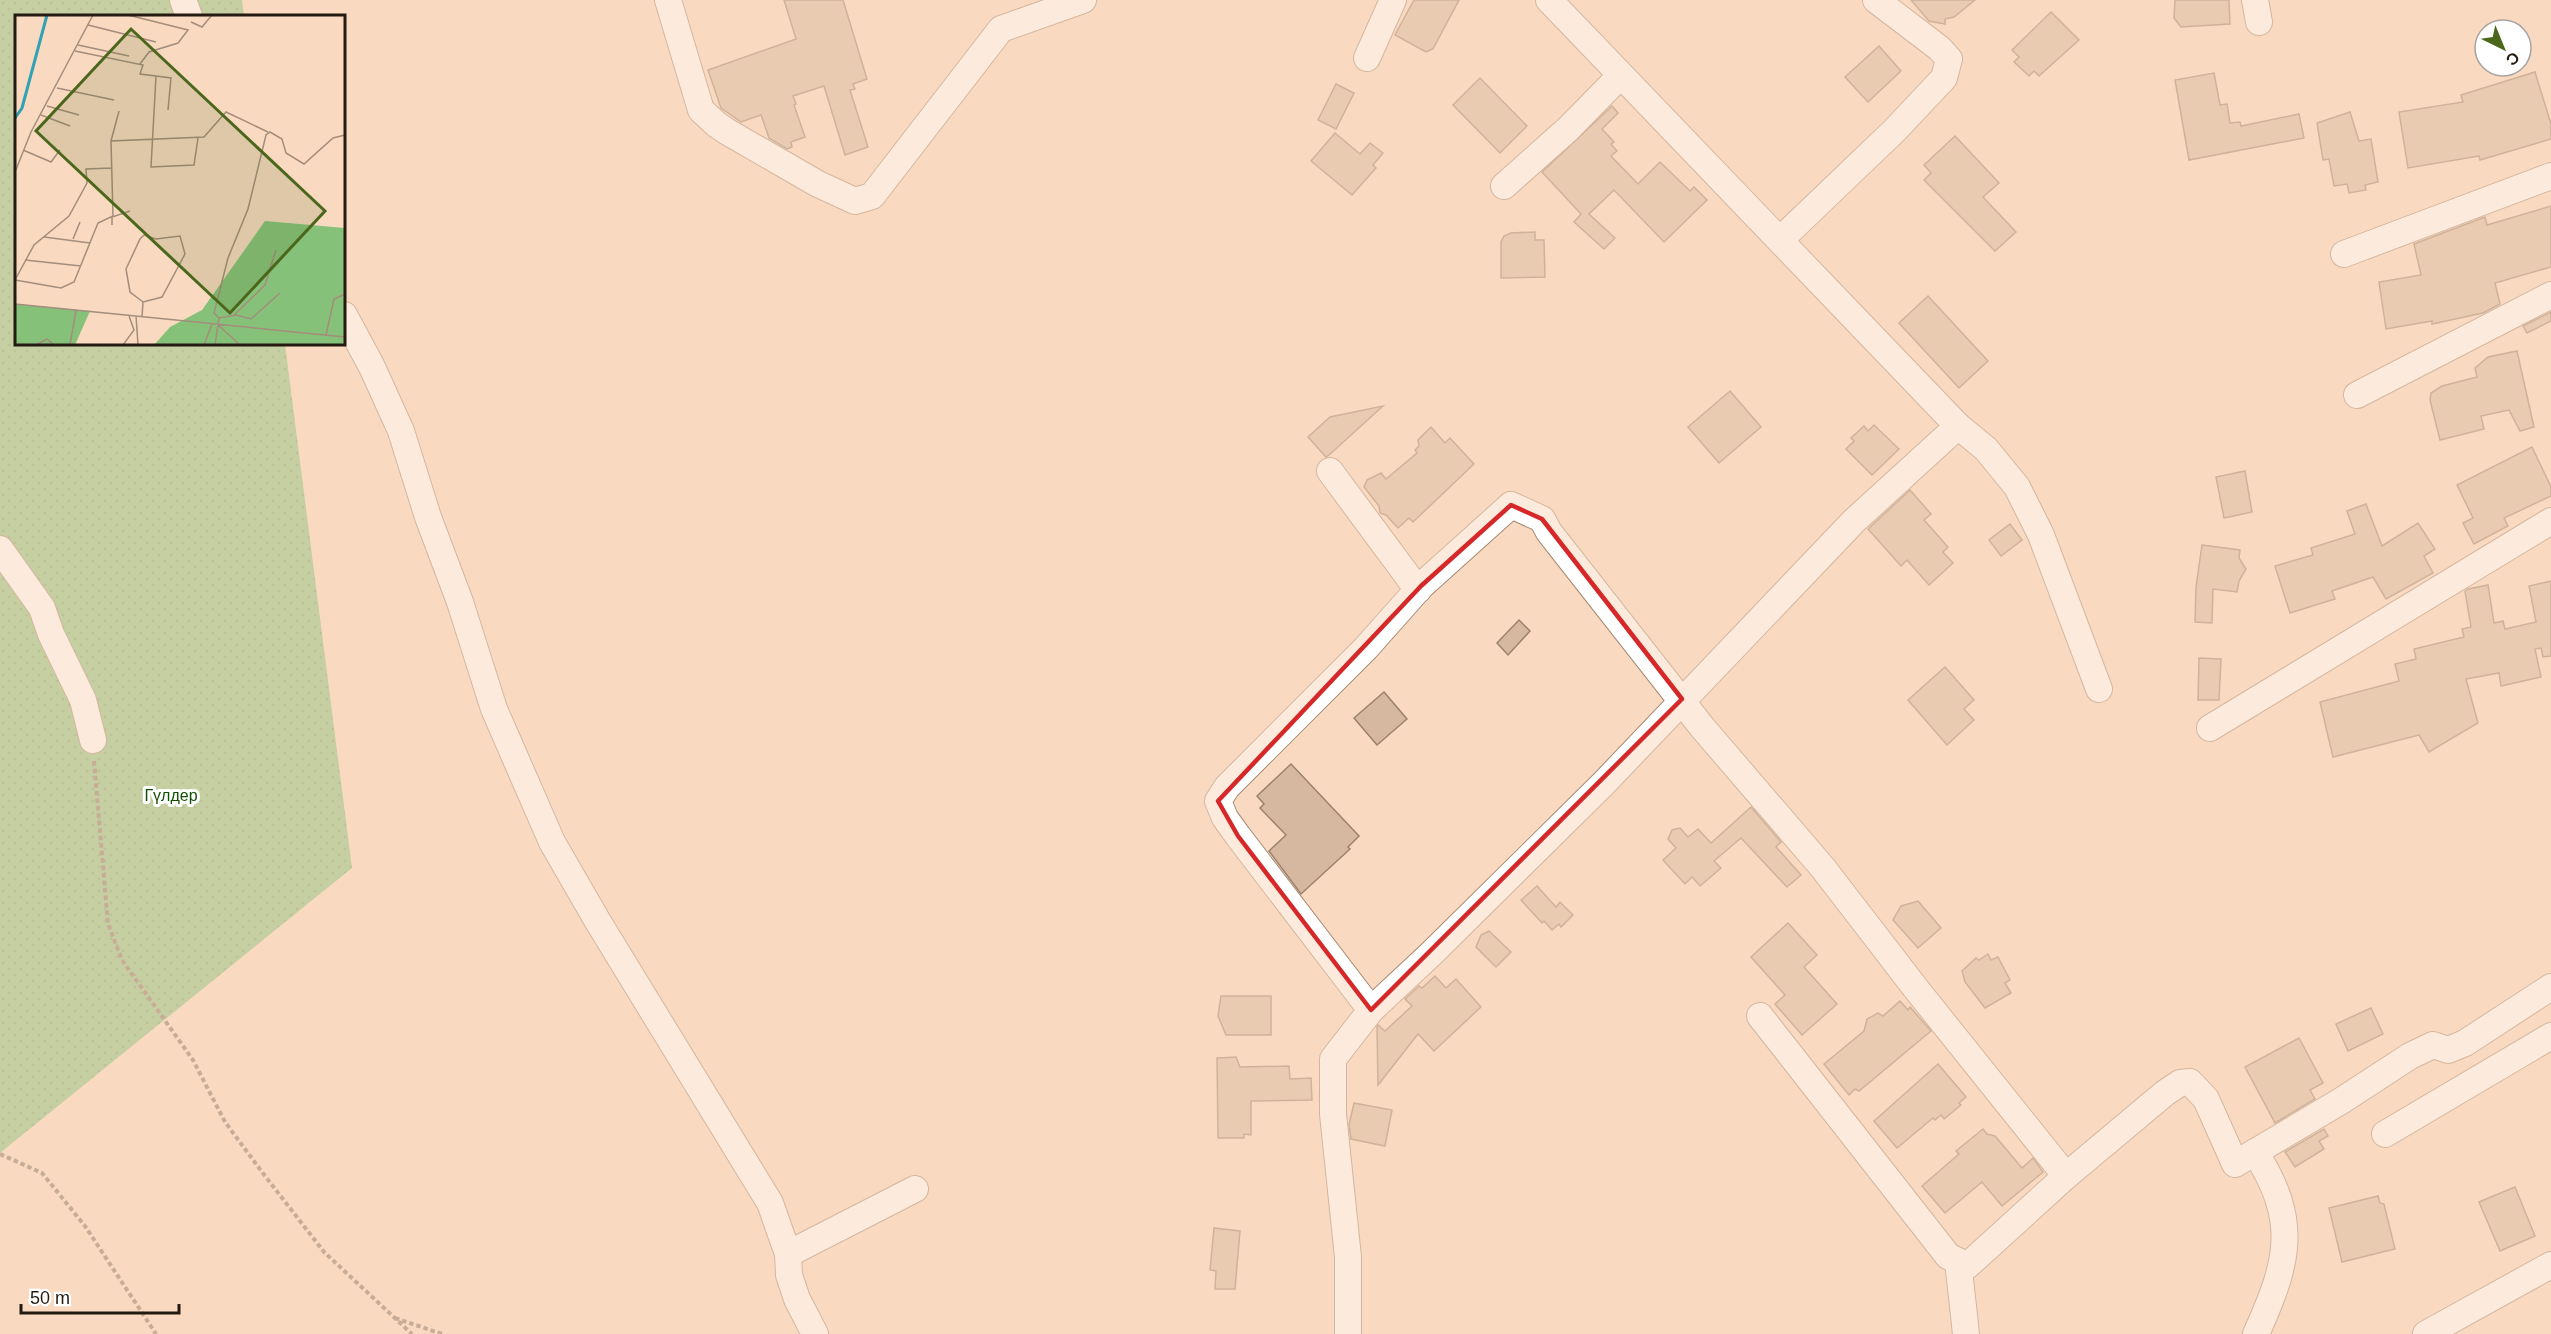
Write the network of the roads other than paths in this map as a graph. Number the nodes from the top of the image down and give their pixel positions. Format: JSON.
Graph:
{"nodes":[{"id":1,"x":183,"y":0,"type":"edge"},
{"id":2,"x":668,"y":0,"type":"edge"},
{"id":3,"x":1083,"y":0,"type":"edge"},
{"id":4,"x":1393,"y":0,"type":"edge"},
{"id":5,"x":1549,"y":0,"type":"edge"},
{"id":6,"x":1876,"y":0,"type":"edge"},
{"id":7,"x":189,"y":15,"type":"edge"},
{"id":8,"x":1367,"y":58,"type":"dead end"},
{"id":9,"x":1620,"y":76,"type":"junction"},
{"id":10,"x":2551,"y":176,"type":"edge"},
{"id":11,"x":1504,"y":186,"type":"dead end"},
{"id":12,"x":1780,"y":240,"type":"junction"},
{"id":13,"x":2344,"y":254,"type":"dead end"},
{"id":14,"x":2551,"y":295,"type":"edge"},
{"id":15,"x":345,"y":317,"type":"edge"},
{"id":16,"x":2357,"y":395,"type":"dead end"},
{"id":17,"x":1959,"y":426,"type":"junction"},
{"id":18,"x":1330,"y":471,"type":"dead end"},
{"id":19,"x":2551,"y":521,"type":"edge"},
{"id":20,"x":0,"y":549,"type":"edge"},
{"id":21,"x":1418,"y":590,"type":"junction"},
{"id":22,"x":2099,"y":689,"type":"dead end"},
{"id":23,"x":1682,"y":699,"type":"junction"},
{"id":24,"x":2210,"y":728,"type":"dead end"},
{"id":25,"x":93,"y":740,"type":"road end"},
{"id":26,"x":2551,"y":987,"type":"edge"},
{"id":27,"x":1371,"y":1010,"type":"junction"},
{"id":28,"x":2516,"y":1010,"type":"junction"},
{"id":29,"x":1760,"y":1016,"type":"dead end"},
{"id":30,"x":2551,"y":1036,"type":"edge"},
{"id":31,"x":2492,"y":1071,"type":"junction"},
{"id":32,"x":2385,"y":1134,"type":"dead end"},
{"id":33,"x":2255,"y":1152,"type":"junction"},
{"id":34,"x":2066,"y":1176,"type":"junction"},
{"id":35,"x":915,"y":1189,"type":"dead end"},
{"id":36,"x":788,"y":1254,"type":"junction"},
{"id":37,"x":1958,"y":1261,"type":"junction"},
{"id":38,"x":2551,"y":1265,"type":"edge"},
{"id":39,"x":815,"y":1334,"type":"edge"},
{"id":40,"x":1348,"y":1334,"type":"edge"},
{"id":41,"x":1966,"y":1334,"type":"edge"},
{"id":42,"x":2256,"y":1334,"type":"edge"},
{"id":43,"x":2426,"y":1334,"type":"edge"}],
"edges":[{"from":1,"to":7,"type":"street"},
{"from":2,"to":3,"type":"street"},
{"from":4,"to":8,"type":"street"},
{"from":5,"to":9,"type":"street"},
{"from":6,"to":12,"type":"street"},
{"from":9,"to":11,"type":"street"},
{"from":9,"to":12,"type":"street"},
{"from":10,"to":13,"type":"street"},
{"from":12,"to":17,"type":"street"},
{"from":14,"to":16,"type":"street"},
{"from":15,"to":36,"type":"street"},
{"from":17,"to":22,"type":"street"},
{"from":17,"to":23,"type":"street"},
{"from":18,"to":21,"type":"street"},
{"from":19,"to":24,"type":"street"},
{"from":20,"to":25,"type":"street"},
{"from":21,"to":23,"type":"street"},
{"from":21,"to":27,"type":"street"},
{"from":23,"to":27,"type":"street"},
{"from":23,"to":34,"type":"street"},
{"from":26,"to":28,"type":"street"},
{"from":27,"to":40,"type":"street"},
{"from":28,"to":31,"type":"street"},
{"from":28,"to":33,"type":"street"},
{"from":29,"to":37,"type":"street"},
{"from":30,"to":31,"type":"street"},
{"from":31,"to":32,"type":"street"},
{"from":33,"to":34,"type":"street"},
{"from":33,"to":42,"type":"street"},
{"from":34,"to":37,"type":"street"},
{"from":35,"to":36,"type":"street"},
{"from":36,"to":39,"type":"street"},
{"from":37,"to":41,"type":"street"},
{"from":38,"to":43,"type":"street"}]}
